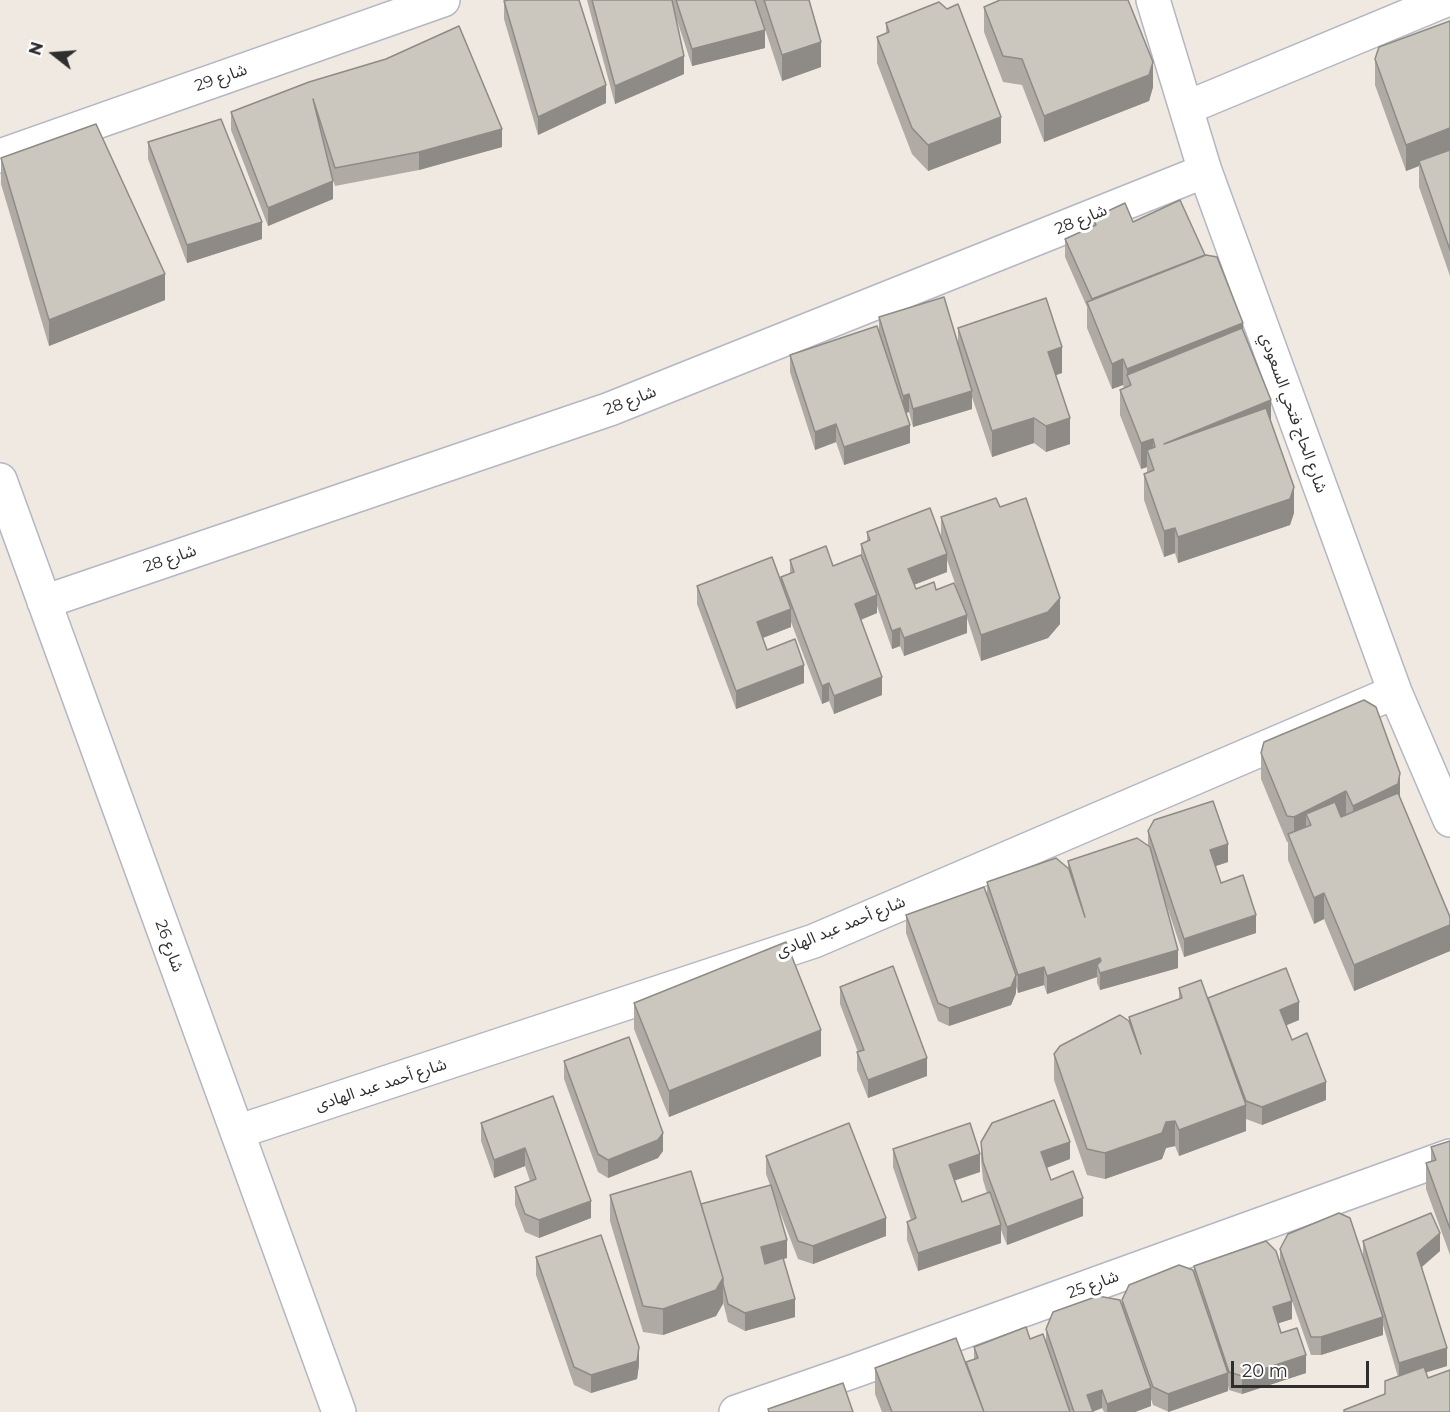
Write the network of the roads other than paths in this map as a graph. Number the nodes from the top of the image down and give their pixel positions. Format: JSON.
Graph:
{"nodes":[{"id":1,"x":443,"y":0,"type":"edge"},
{"id":2,"x":1153,"y":0,"type":"edge"},
{"id":3,"x":1446,"y":0,"type":"edge"},
{"id":4,"x":1186,"y":108,"type":"junction"},
{"id":5,"x":0,"y":156,"type":"edge"},
{"id":6,"x":1205,"y":171,"type":"junction"},
{"id":7,"x":0,"y":480,"type":"edge"},
{"id":8,"x":44,"y":602,"type":"junction"},
{"id":9,"x":1395,"y":692,"type":"junction"},
{"id":10,"x":1450,"y":820,"type":"edge"},
{"id":11,"x":237,"y":1132,"type":"junction"},
{"id":12,"x":1450,"y":1155,"type":"edge"},
{"id":13,"x":339,"y":1412,"type":"edge"},
{"id":14,"x":736,"y":1412,"type":"edge"}],
"edges":[{"from":1,"to":5,"type":"street","name":"شارع 29"},
{"from":2,"to":4,"type":"street","name":"شارع الحاج فتحي السعودي"},
{"from":3,"to":4,"type":"street"},
{"from":4,"to":6,"type":"street","name":"شارع الحاج فتحي السعودي"},
{"from":6,"to":8,"type":"street","name":"شارع 28"},
{"from":6,"to":9,"type":"street","name":"شارع الحاج فتحي السعودي"},
{"from":7,"to":8,"type":"street","name":"شارع 26"},
{"from":8,"to":11,"type":"street","name":"شارع 26"},
{"from":9,"to":10,"type":"street","name":"شارع الحاج فتحي السعودي"},
{"from":9,"to":11,"type":"street","name":"شارع أحمد عبد الهادى"},
{"from":11,"to":13,"type":"street","name":"شارع 26"},
{"from":12,"to":14,"type":"street","name":"شارع 25"}]}
